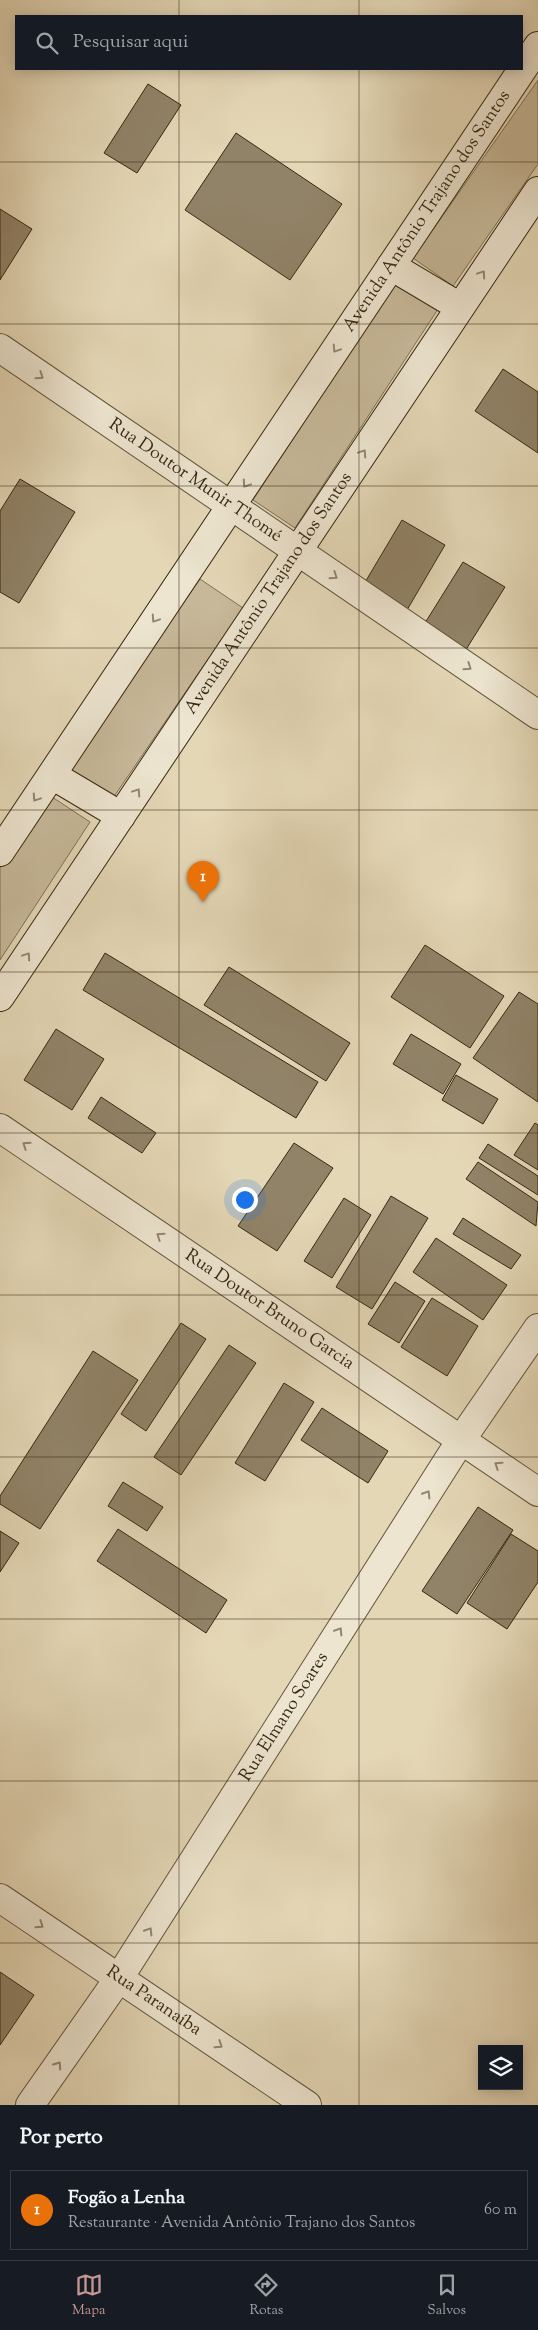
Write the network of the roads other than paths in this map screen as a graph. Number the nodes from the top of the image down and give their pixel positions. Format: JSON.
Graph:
{"nodes":[{"id":1,"x":538,"y":46,"type":"edge"},
{"id":2,"x":523,"y":68,"type":"edge"},
{"id":3,"x":522,"y":70,"type":"edge"},
{"id":4,"x":538,"y":191,"type":"edge"},
{"id":5,"x":391,"y":266,"type":"junction"},
{"id":6,"x":460,"y":307,"type":"junction"},
{"id":7,"x":0,"y":348,"type":"edge"},
{"id":8,"x":231,"y":506,"type":"junction"},
{"id":9,"x":298,"y":551,"type":"junction"},
{"id":10,"x":538,"y":715,"type":"edge"},
{"id":11,"x":52,"y":775,"type":"junction"},
{"id":12,"x":121,"y":816,"type":"junction"},
{"id":13,"x":0,"y":852,"type":"edge"},
{"id":14,"x":0,"y":997,"type":"edge"},
{"id":15,"x":0,"y":1128,"type":"edge"},
{"id":16,"x":538,"y":1328,"type":"edge"},
{"id":17,"x":461,"y":1440,"type":"junction"},
{"id":18,"x":538,"y":1492,"type":"edge"},
{"id":19,"x":0,"y":1898,"type":"edge"},
{"id":20,"x":119,"y":1978,"type":"junction"},
{"id":21,"x":30,"y":2105,"type":"edge"},
{"id":22,"x":307,"y":2105,"type":"edge"}],
"edges":[{"from":1,"to":2,"type":"street","name":"Avenida Antônio Trajano dos Santos"},
{"from":3,"to":5,"type":"street","name":"Avenida Antônio Trajano dos Santos"},
{"from":6,"to":4,"type":"street","name":"Avenida Antônio Trajano dos Santos","one_way":true},
{"from":5,"to":6,"type":"street"},
{"from":5,"to":8,"type":"street","name":"Avenida Antônio Trajano dos Santos","one_way":true},
{"from":9,"to":6,"type":"street","name":"Avenida Antônio Trajano dos Santos","one_way":true},
{"from":7,"to":8,"type":"street","name":"Rua Doutor Munir Thomé","one_way":true},
{"from":8,"to":9,"type":"street","name":"Rua Doutor Munir Thomé"},
{"from":8,"to":11,"type":"street","name":"Avenida Antônio Trajano dos Santos","one_way":true},
{"from":9,"to":10,"type":"street","name":"Rua Doutor Munir Thomé","one_way":true},
{"from":12,"to":9,"type":"street","name":"Avenida Antônio Trajano dos Santos","one_way":true},
{"from":11,"to":12,"type":"street"},
{"from":11,"to":13,"type":"street","name":"Avenida Antônio Trajano dos Santos","one_way":true},
{"from":14,"to":12,"type":"street","name":"Avenida Antônio Trajano dos Santos","one_way":true},
{"from":17,"to":15,"type":"street","name":"Rua Doutor Bruno Garcia","one_way":true},
{"from":16,"to":17,"type":"street","name":"Rua Elmano Soares"},
{"from":18,"to":17,"type":"street","name":"Rua Doutor Bruno Garcia","one_way":true},
{"from":20,"to":17,"type":"street","name":"Rua Elmano Soares","one_way":true},
{"from":19,"to":20,"type":"street","name":"Rua Paranaíba","one_way":true},
{"from":21,"to":20,"type":"street","name":"Rua Elmano Soares","one_way":true},
{"from":20,"to":22,"type":"street","name":"Rua Paranaíba","one_way":true}]}
